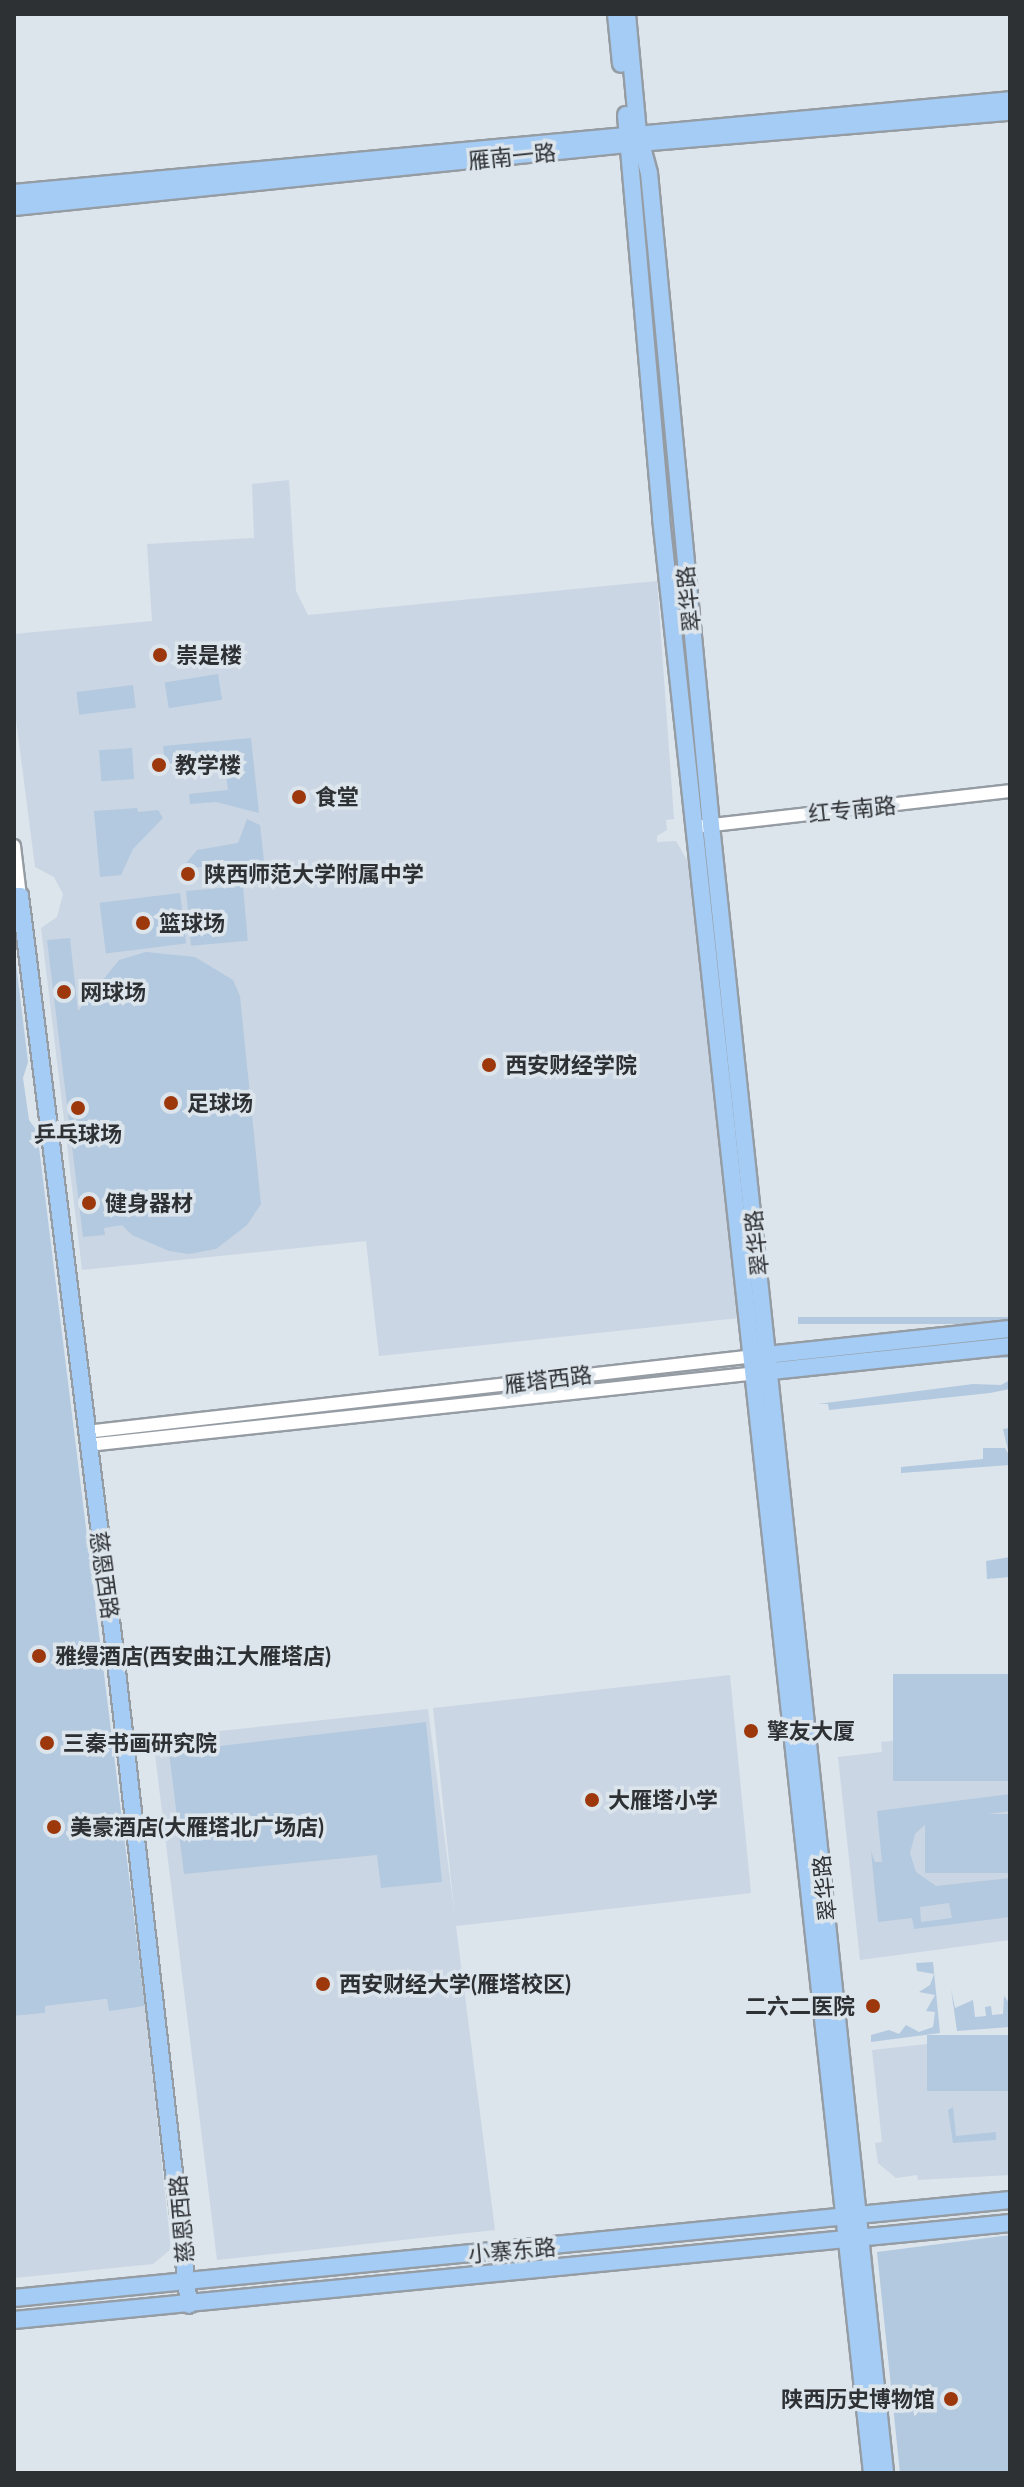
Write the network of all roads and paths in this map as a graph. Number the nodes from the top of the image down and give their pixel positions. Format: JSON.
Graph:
{"nodes":[{"id":1,"x":616,"y":14,"type":"edge"},
{"id":2,"x":627,"y":14,"type":"edge"},
{"id":3,"x":1010,"y":100,"type":"edge"},
{"id":4,"x":1010,"y":112,"type":"edge"},
{"id":5,"x":634,"y":138,"type":"junction"},
{"id":6,"x":14,"y":193,"type":"edge"},
{"id":7,"x":14,"y":207,"type":"edge"},
{"id":8,"x":1010,"y":791,"type":"edge"},
{"id":9,"x":703,"y":826,"type":"junction"},
{"id":10,"x":14,"y":846,"type":"edge"},
{"id":11,"x":17,"y":896,"type":"edge"},
{"id":12,"x":1010,"y":1329,"type":"edge"},
{"id":13,"x":1010,"y":1346,"type":"edge"},
{"id":14,"x":762,"y":1364,"type":"junction"},
{"id":15,"x":87,"y":1438,"type":"junction"},
{"id":16,"x":1010,"y":2200,"type":"edge"},
{"id":17,"x":852,"y":2217,"type":"junction"},
{"id":18,"x":1010,"y":2223,"type":"edge"},
{"id":19,"x":854,"y":2240,"type":"junction"},
{"id":20,"x":187,"y":2282,"type":"junction"},
{"id":21,"x":14,"y":2298,"type":"edge"},
{"id":22,"x":189,"y":2305,"type":"junction"},
{"id":23,"x":14,"y":2320,"type":"edge"},
{"id":24,"x":872,"y":2473,"type":"edge"},
{"id":25,"x":885,"y":2473,"type":"edge"}],
"edges":[{"from":1,"to":5,"type":"main road","name":"翠华路"},
{"from":2,"to":5,"type":"main road","name":"翠华路"},
{"from":3,"to":5,"type":"main road","name":"雁南一路"},
{"from":4,"to":5,"type":"main road","name":"雁南一路"},
{"from":5,"to":6,"type":"main road","name":"雁南一路"},
{"from":5,"to":7,"type":"main road","name":"雁南一路"},
{"from":5,"to":9,"type":"main road","name":"翠华路"},
{"from":8,"to":9,"type":"street","name":"红专南路"},
{"from":9,"to":14,"type":"main road","name":"翠华路"},
{"from":10,"to":11,"type":"street","name":"慈恩西路"},
{"from":11,"to":15,"type":"main road","name":"慈恩西路"},
{"from":12,"to":14,"type":"main road","name":"雁塔西路"},
{"from":13,"to":14,"type":"main road","name":"雁塔西路"},
{"from":14,"to":15,"type":"street","name":"雁塔西路"},
{"from":14,"to":17,"type":"main road","name":"翠华路"},
{"from":15,"to":20,"type":"main road","name":"慈恩西路"},
{"from":16,"to":17,"type":"main road","name":"小寨东路"},
{"from":17,"to":19,"type":"main road","name":"翠华路"},
{"from":17,"to":20,"type":"main road","name":"小寨东路"},
{"from":18,"to":19,"type":"main road","name":"小寨东路"},
{"from":19,"to":22,"type":"main road","name":"小寨东路"},
{"from":19,"to":24,"type":"main road","name":"翠华路"},
{"from":19,"to":25,"type":"main road","name":"翠华路"},
{"from":20,"to":21,"type":"main road","name":"小寨东路"},
{"from":20,"to":22,"type":"main road","name":"慈恩西路"},
{"from":22,"to":23,"type":"main road","name":"小寨东路"}]}
